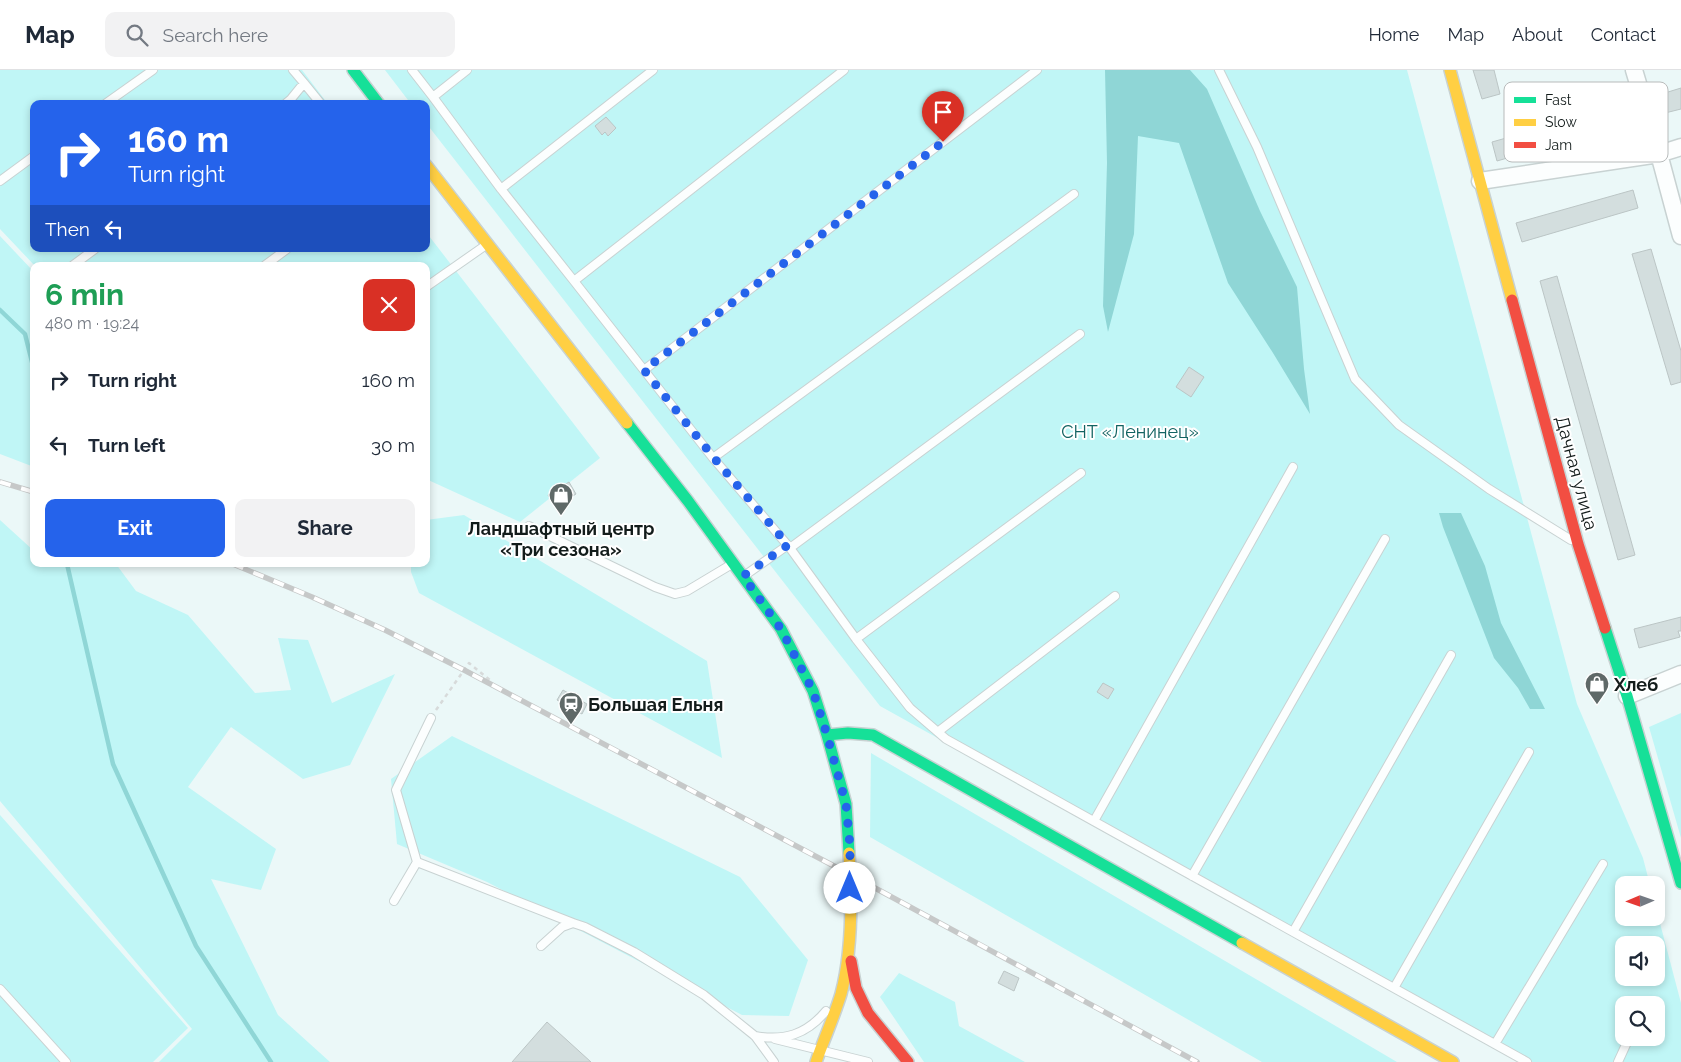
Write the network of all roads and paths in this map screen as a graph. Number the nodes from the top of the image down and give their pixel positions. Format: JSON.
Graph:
{"nodes":[{"id":1,"x":153,"y":70,"type":"edge"},
{"id":2,"x":293,"y":70,"type":"edge"},
{"id":3,"x":353,"y":70,"type":"edge"},
{"id":4,"x":412,"y":70,"type":"edge"},
{"id":5,"x":467,"y":70,"type":"edge"},
{"id":6,"x":653,"y":70,"type":"edge"},
{"id":7,"x":844,"y":70,"type":"edge"},
{"id":8,"x":1037,"y":70,"type":"edge"},
{"id":9,"x":1220,"y":70,"type":"edge"},
{"id":10,"x":1450,"y":70,"type":"edge"},
{"id":11,"x":1634,"y":70,"type":"edge"},
{"id":12,"x":1638,"y":82,"type":"edge"},
{"id":13,"x":304,"y":83,"type":"junction"},
{"id":14,"x":433,"y":97,"type":"junction"},
{"id":15,"x":111,"y":100,"type":"edge"},
{"id":16,"x":291,"y":100,"type":"edge"},
{"id":17,"x":318,"y":100,"type":"edge"},
{"id":18,"x":376,"y":100,"type":"edge"},
{"id":19,"x":1681,"y":147,"type":"edge"},
{"id":20,"x":1668,"y":151,"type":"edge"},
{"id":21,"x":30,"y":159,"type":"edge"},
{"id":22,"x":1606,"y":162,"type":"edge"},
{"id":23,"x":1661,"y":162,"type":"edge"},
{"id":24,"x":430,"y":170,"type":"edge"},
{"id":25,"x":0,"y":181,"type":"edge"},
{"id":26,"x":1480,"y":181,"type":"junction"},
{"id":27,"x":501,"y":189,"type":"junction"},
{"id":28,"x":1074,"y":194,"type":"dead end"},
{"id":29,"x":1681,"y":236,"type":"edge"},
{"id":30,"x":488,"y":244,"type":"junction"},
{"id":31,"x":91,"y":252,"type":"edge"},
{"id":32,"x":283,"y":252,"type":"edge"},
{"id":33,"x":77,"y":262,"type":"edge"},
{"id":34,"x":269,"y":262,"type":"edge"},
{"id":35,"x":574,"y":281,"type":"junction"},
{"id":36,"x":430,"y":283,"type":"edge"},
{"id":37,"x":1080,"y":334,"type":"dead end"},
{"id":38,"x":644,"y":370,"type":"junction"},
{"id":39,"x":714,"y":458,"type":"junction"},
{"id":40,"x":1293,"y":467,"type":"dead end"},
{"id":41,"x":1081,"y":473,"type":"dead end"},
{"id":42,"x":530,"y":526,"type":"dead end"},
{"id":43,"x":1385,"y":539,"type":"dead end"},
{"id":44,"x":1578,"y":544,"type":"junction"},
{"id":45,"x":789,"y":547,"type":"junction"},
{"id":46,"x":734,"y":563,"type":"junction"},
{"id":47,"x":743,"y":576,"type":"junction"},
{"id":48,"x":1115,"y":596,"type":"dead end"},
{"id":49,"x":856,"y":639,"type":"junction"},
{"id":50,"x":1451,"y":655,"type":"dead end"},
{"id":51,"x":1681,"y":674,"type":"edge"},
{"id":52,"x":491,"y":681,"type":"dead end"},
{"id":53,"x":1627,"y":696,"type":"junction"},
{"id":54,"x":431,"y":718,"type":"joint"},
{"id":55,"x":939,"y":732,"type":"junction"},
{"id":56,"x":827,"y":735,"type":"junction"},
{"id":57,"x":1529,"y":752,"type":"dead end"},
{"id":58,"x":1094,"y":821,"type":"junction"},
{"id":59,"x":417,"y":862,"type":"junction"},
{"id":60,"x":1603,"y":864,"type":"dead end"},
{"id":61,"x":1192,"y":876,"type":"junction"},
{"id":62,"x":1681,"y":883,"type":"edge"},
{"id":63,"x":394,"y":901,"type":"dead end"},
{"id":64,"x":573,"y":923,"type":"junction"},
{"id":65,"x":1293,"y":932,"type":"junction"},
{"id":66,"x":541,"y":946,"type":"dead end"},
{"id":67,"x":849,"y":946,"type":"junction"},
{"id":68,"x":1394,"y":988,"type":"junction"},
{"id":69,"x":0,"y":989,"type":"edge"},
{"id":70,"x":840,"y":993,"type":"junction"},
{"id":71,"x":755,"y":1036,"type":"junction"},
{"id":72,"x":773,"y":1039,"type":"junction"},
{"id":73,"x":1495,"y":1044,"type":"junction"},
{"id":74,"x":1625,"y":1046,"type":"edge"},
{"id":75,"x":819,"y":1050,"type":"junction"},
{"id":76,"x":66,"y":1062,"type":"edge"},
{"id":77,"x":774,"y":1062,"type":"edge"},
{"id":78,"x":816,"y":1062,"type":"edge"},
{"id":79,"x":868,"y":1062,"type":"edge"},
{"id":80,"x":908,"y":1062,"type":"edge"},
{"id":81,"x":1453,"y":1062,"type":"edge"},
{"id":82,"x":1526,"y":1062,"type":"edge"},
{"id":83,"x":1618,"y":1062,"type":"edge"}],
"edges":[{"from":1,"to":15,"type":"lane"},
{"from":2,"to":13,"type":"lane"},
{"from":3,"to":18,"type":"street"},
{"from":4,"to":14,"type":"lane"},
{"from":5,"to":14,"type":"lane"},
{"from":6,"to":27,"type":"lane"},
{"from":7,"to":35,"type":"lane"},
{"from":8,"to":38,"type":"lane"},
{"from":9,"to":44,"type":"lane"},
{"from":10,"to":26,"type":"street","name":"Дачная улица"},
{"from":11,"to":12,"type":"street"},
{"from":13,"to":16,"type":"lane"},
{"from":13,"to":17,"type":"lane"},
{"from":14,"to":27,"type":"lane"},
{"from":19,"to":20,"type":"street"},
{"from":21,"to":25,"type":"lane"},
{"from":22,"to":26,"type":"street"},
{"from":23,"to":29,"type":"street"},
{"from":24,"to":30,"type":"street"},
{"from":26,"to":44,"type":"street","name":"Дачная улица"},
{"from":27,"to":35,"type":"lane"},
{"from":28,"to":39,"type":"lane"},
{"from":30,"to":36,"type":"lane"},
{"from":30,"to":46,"type":"street"},
{"from":31,"to":33,"type":"lane"},
{"from":32,"to":34,"type":"lane"},
{"from":35,"to":38,"type":"lane"},
{"from":37,"to":45,"type":"lane"},
{"from":38,"to":39,"type":"lane"},
{"from":39,"to":45,"type":"lane"},
{"from":40,"to":58,"type":"lane"},
{"from":41,"to":49,"type":"lane"},
{"from":42,"to":46,"type":"lane"},
{"from":43,"to":61,"type":"lane"},
{"from":44,"to":53,"type":"street","name":"Дачная улица"},
{"from":45,"to":47,"type":"lane"},
{"from":45,"to":49,"type":"lane"},
{"from":46,"to":47,"type":"street"},
{"from":47,"to":56,"type":"street"},
{"from":48,"to":55,"type":"lane"},
{"from":49,"to":55,"type":"lane"},
{"from":50,"to":65,"type":"lane"},
{"from":51,"to":53,"type":"street"},
{"from":52,"to":54,"type":"path"},
{"from":53,"to":62,"type":"street","name":"Дачная улица"},
{"from":54,"to":59,"type":"lane"},
{"from":55,"to":58,"type":"lane"},
{"from":56,"to":67,"type":"street"},
{"from":56,"to":81,"type":"street"},
{"from":57,"to":68,"type":"lane"},
{"from":58,"to":61,"type":"lane"},
{"from":59,"to":63,"type":"lane"},
{"from":59,"to":64,"type":"lane"},
{"from":60,"to":73,"type":"lane"},
{"from":61,"to":65,"type":"lane"},
{"from":64,"to":66,"type":"lane"},
{"from":64,"to":71,"type":"lane"},
{"from":65,"to":68,"type":"lane"},
{"from":67,"to":70,"type":"street"},
{"from":67,"to":80,"type":"street"},
{"from":68,"to":73,"type":"lane"},
{"from":69,"to":76,"type":"lane"},
{"from":70,"to":72,"type":"lane"},
{"from":70,"to":75,"type":"street"},
{"from":71,"to":72,"type":"lane"},
{"from":71,"to":77,"type":"lane"},
{"from":72,"to":75,"type":"lane"},
{"from":73,"to":82,"type":"lane"},
{"from":74,"to":83,"type":"lane"},
{"from":75,"to":78,"type":"street"},
{"from":75,"to":79,"type":"lane"}]}
